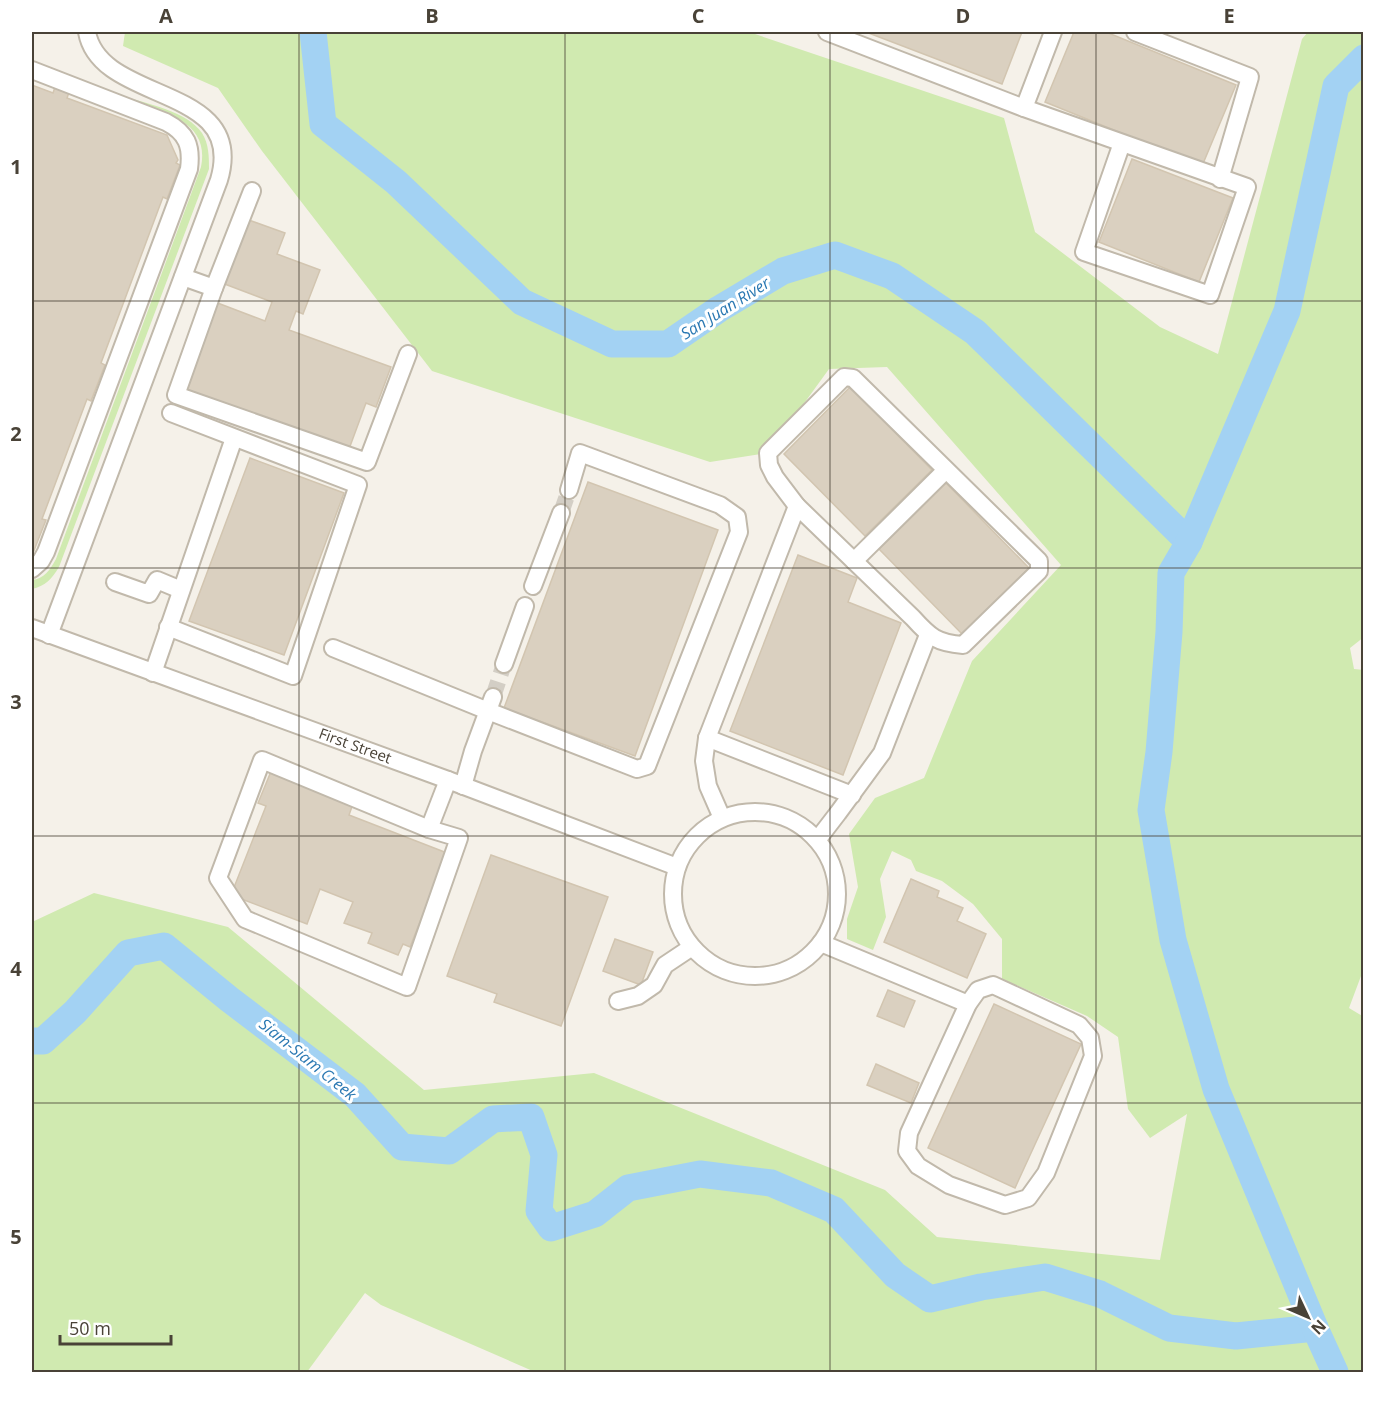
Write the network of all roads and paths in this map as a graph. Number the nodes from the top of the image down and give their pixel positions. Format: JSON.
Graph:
{"nodes":[{"id":1,"x":87,"y":32,"type":"edge"},
{"id":2,"x":827,"y":32,"type":"edge"},
{"id":3,"x":1053,"y":32,"type":"edge"},
{"id":4,"x":1136,"y":32,"type":"edge"},
{"id":5,"x":32,"y":70,"type":"edge"},
{"id":6,"x":1024,"y":108,"type":"junction"},
{"id":7,"x":1122,"y":143,"type":"junction"},
{"id":8,"x":1220,"y":179,"type":"junction"},
{"id":9,"x":252,"y":191,"type":"dead end"},
{"id":10,"x":183,"y":277,"type":"junction"},
{"id":11,"x":214,"y":288,"type":"junction"},
{"id":12,"x":408,"y":354,"type":"dead end"},
{"id":13,"x":171,"y":413,"type":"dead end"},
{"id":14,"x":234,"y":438,"type":"junction"},
{"id":15,"x":946,"y":470,"type":"junction"},
{"id":16,"x":569,"y":490,"type":"tunnel mouth"},
{"id":17,"x":797,"y":506,"type":"junction"},
{"id":18,"x":561,"y":513,"type":"tunnel mouth"},
{"id":19,"x":855,"y":561,"type":"junction"},
{"id":20,"x":32,"y":569,"type":"edge"},
{"id":21,"x":115,"y":582,"type":"dead end"},
{"id":22,"x":533,"y":586,"type":"dead end"},
{"id":23,"x":181,"y":590,"type":"junction"},
{"id":24,"x":525,"y":606,"type":"dead end"},
{"id":25,"x":168,"y":627,"type":"junction"},
{"id":26,"x":32,"y":628,"type":"edge"},
{"id":27,"x":49,"y":635,"type":"junction"},
{"id":28,"x":928,"y":635,"type":"junction"},
{"id":29,"x":333,"y":648,"type":"dead end"},
{"id":30,"x":504,"y":664,"type":"tunnel mouth"},
{"id":31,"x":153,"y":673,"type":"junction"},
{"id":32,"x":490,"y":704,"type":"junction"},
{"id":33,"x":707,"y":738,"type":"junction"},
{"id":34,"x":456,"y":783,"type":"junction"},
{"id":35,"x":852,"y":795,"type":"junction"},
{"id":36,"x":722,"y":818,"type":"junction"},
{"id":37,"x":429,"y":829,"type":"junction"},
{"id":38,"x":818,"y":839,"type":"junction"},
{"id":39,"x":677,"y":867,"type":"junction"},
{"id":40,"x":821,"y":943,"type":"junction"},
{"id":41,"x":692,"y":947,"type":"junction"},
{"id":42,"x":618,"y":1000,"type":"dead end"},
{"id":43,"x":968,"y":1004,"type":"junction"}],
"edges":[{"from":1,"to":10,"type":"street"},
{"from":2,"to":6,"type":"street"},
{"from":3,"to":6,"type":"street"},
{"from":4,"to":8,"type":"street"},
{"from":5,"to":20,"type":"street"},
{"from":6,"to":7,"type":"street"},
{"from":7,"to":8,"type":"street"},
{"from":7,"to":8,"type":"street"},
{"from":9,"to":11,"type":"street"},
{"from":10,"to":11,"type":"street"},
{"from":10,"to":27,"type":"street"},
{"from":11,"to":12,"type":"street"},
{"from":13,"to":14,"type":"street"},
{"from":14,"to":23,"type":"street"},
{"from":14,"to":25,"type":"street"},
{"from":15,"to":17,"type":"street"},
{"from":15,"to":19,"type":"street"},
{"from":15,"to":28,"type":"street"},
{"from":16,"to":32,"type":"street"},
{"from":17,"to":19,"type":"street"},
{"from":17,"to":33,"type":"street"},
{"from":18,"to":22,"type":"street"},
{"from":19,"to":28,"type":"street"},
{"from":21,"to":23,"type":"street"},
{"from":23,"to":25,"type":"street"},
{"from":24,"to":30,"type":"street"},
{"from":25,"to":31,"type":"street"},
{"from":26,"to":27,"type":"street","name":"First Street"},
{"from":27,"to":31,"type":"street","name":"First Street"},
{"from":28,"to":35,"type":"street"},
{"from":29,"to":32,"type":"street"},
{"from":31,"to":34,"type":"street","name":"First Street"},
{"from":32,"to":34,"type":"street"},
{"from":33,"to":35,"type":"street"},
{"from":33,"to":36,"type":"street"},
{"from":34,"to":37,"type":"street"},
{"from":34,"to":39,"type":"street","name":"First Street"},
{"from":35,"to":38,"type":"street"},
{"from":36,"to":38,"type":"street"},
{"from":36,"to":39,"type":"street"},
{"from":37,"to":37,"type":"street"},
{"from":38,"to":40,"type":"street"},
{"from":39,"to":41,"type":"street"},
{"from":40,"to":41,"type":"street"},
{"from":40,"to":43,"type":"street"},
{"from":41,"to":42,"type":"street"},
{"from":43,"to":43,"type":"street"}]}
